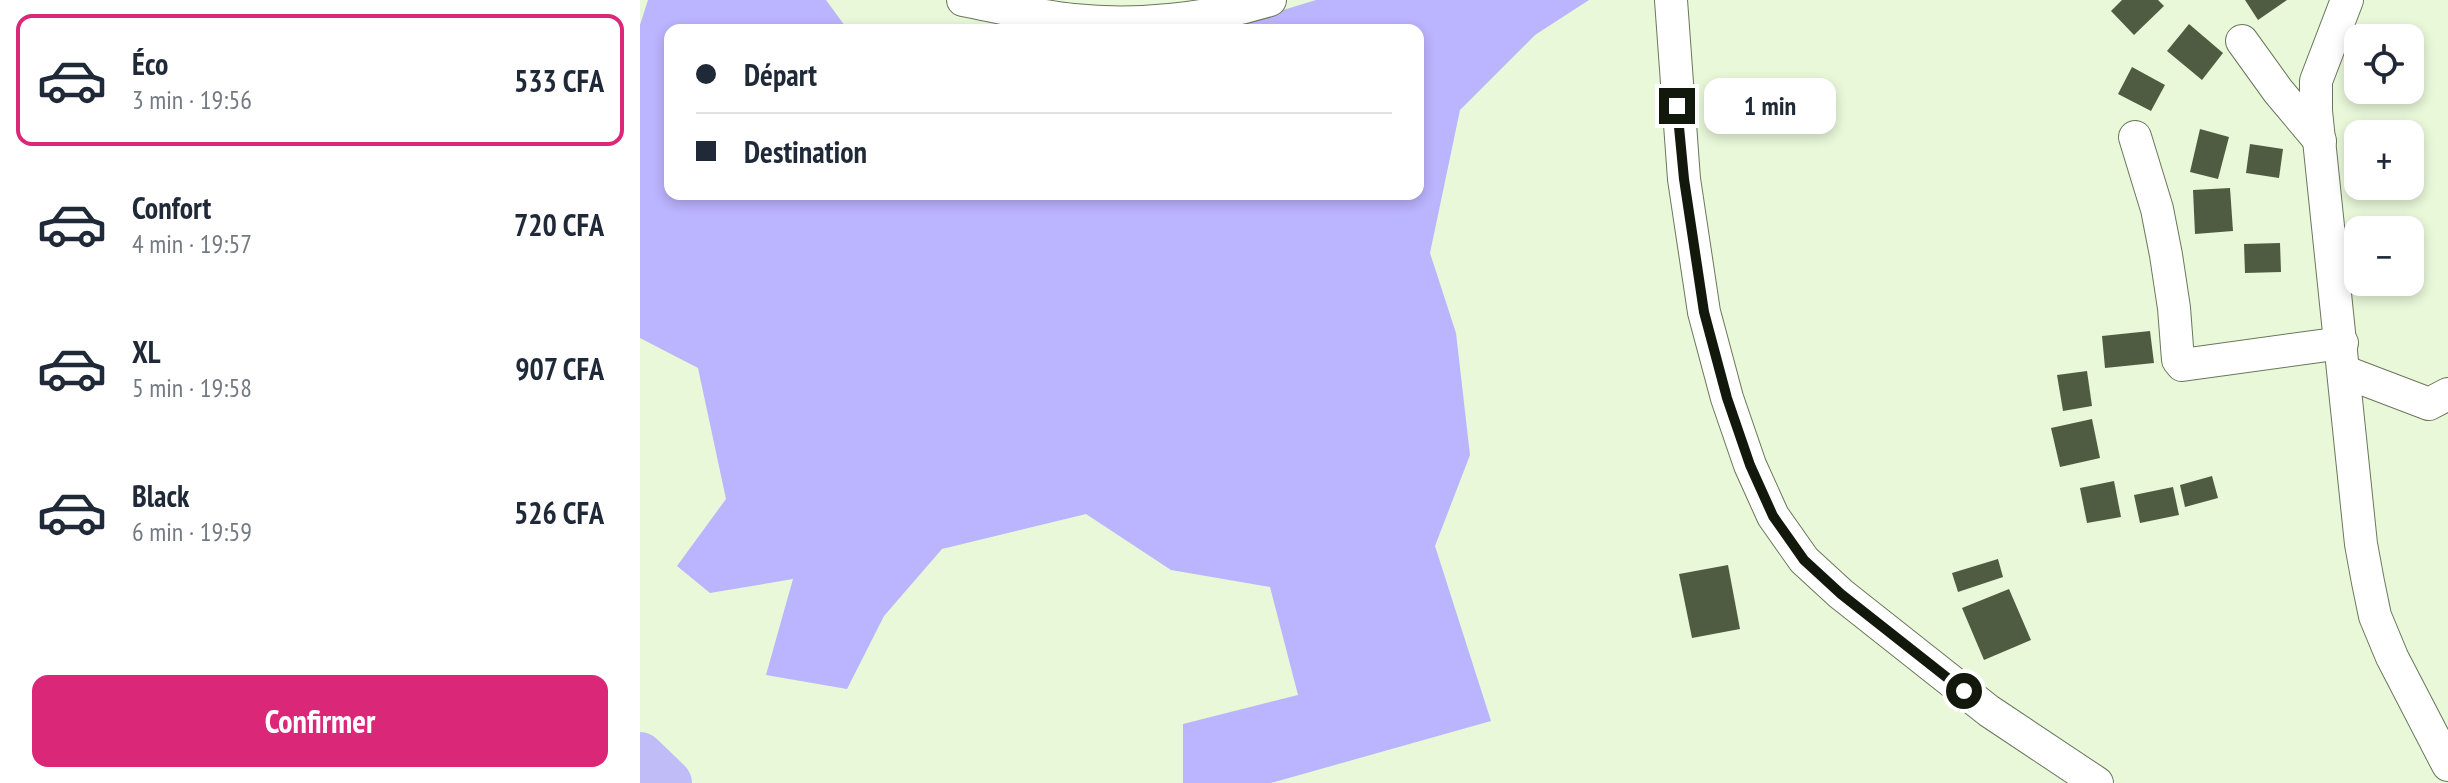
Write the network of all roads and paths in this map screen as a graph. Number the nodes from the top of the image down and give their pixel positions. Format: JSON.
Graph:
{"nodes":[{"id":1,"x":963,"y":0,"type":"edge"},
{"id":2,"x":1270,"y":0,"type":"edge"},
{"id":3,"x":1671,"y":0,"type":"edge"},
{"id":4,"x":2347,"y":0,"type":"edge"},
{"id":5,"x":2242,"y":41,"type":"dead end"},
{"id":6,"x":2135,"y":137,"type":"dead end"},
{"id":7,"x":2320,"y":141,"type":"junction"},
{"id":8,"x":2343,"y":358,"type":"junction"},
{"id":9,"x":2448,"y":394,"type":"edge"},
{"id":10,"x":2448,"y":765,"type":"edge"},
{"id":11,"x":2097,"y":783,"type":"edge"}],
"edges":[{"from":1,"to":2,"type":"street"},
{"from":3,"to":11,"type":"street"},
{"from":4,"to":7,"type":"street"},
{"from":5,"to":7,"type":"street"},
{"from":6,"to":8,"type":"street"},
{"from":7,"to":8,"type":"street"},
{"from":8,"to":9,"type":"street"},
{"from":8,"to":10,"type":"street"}]}
